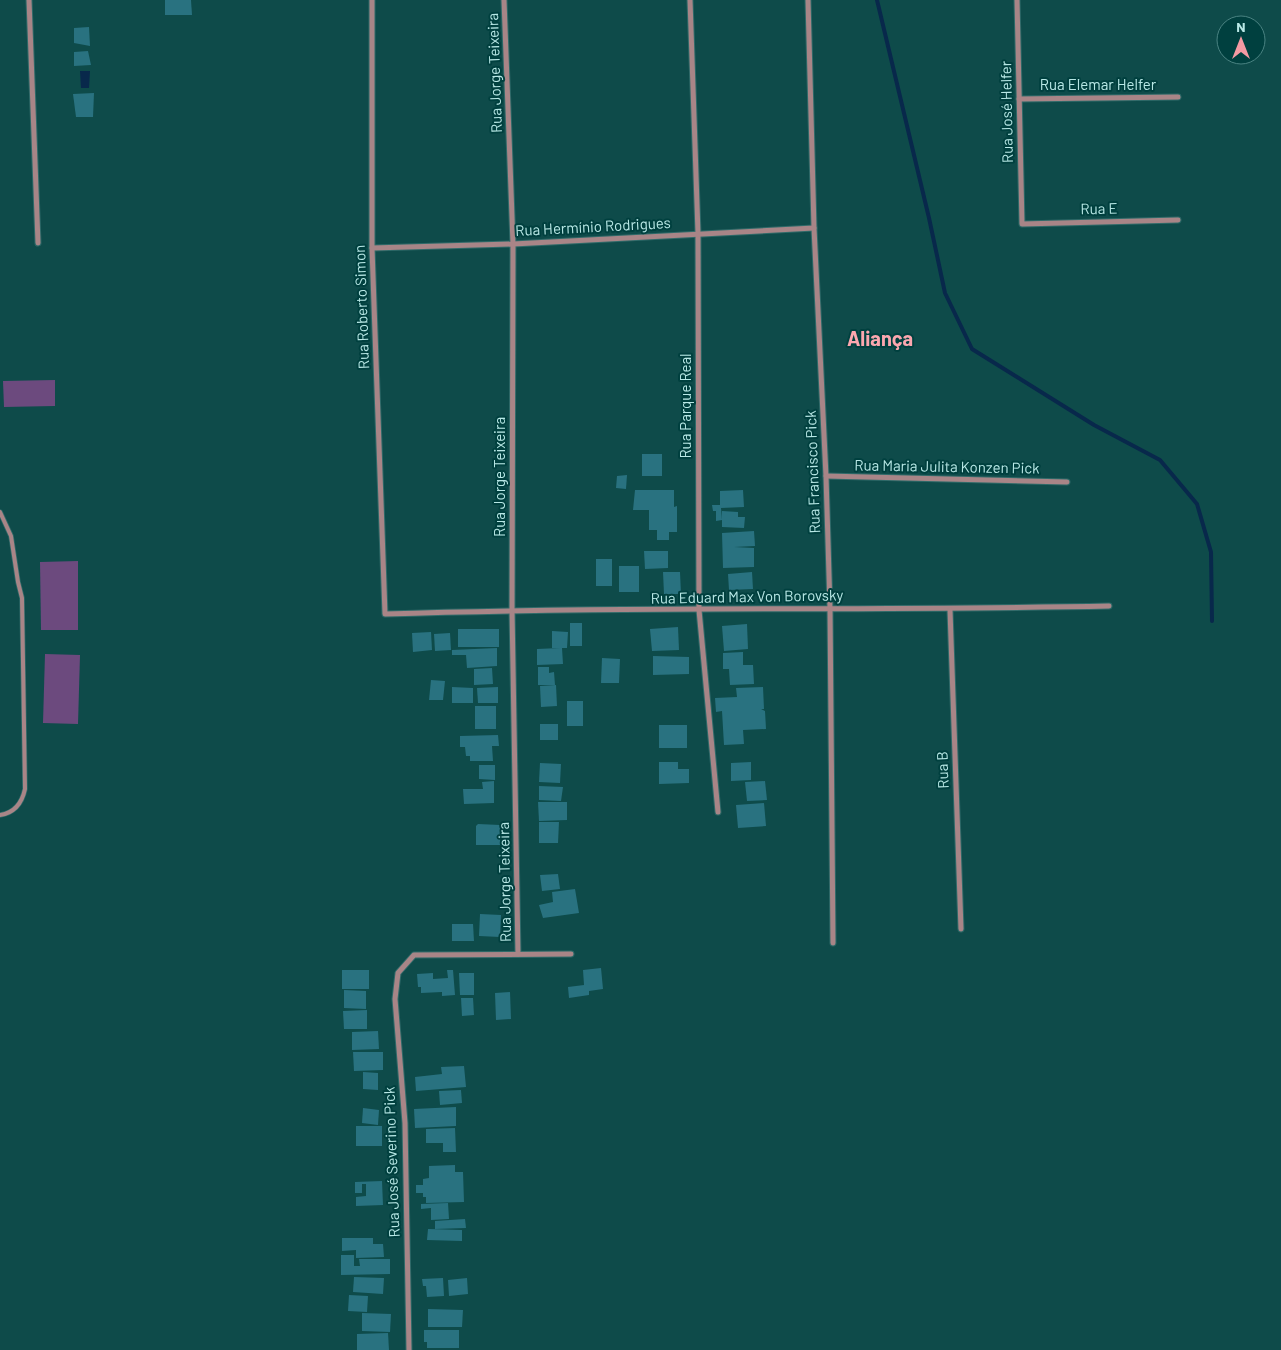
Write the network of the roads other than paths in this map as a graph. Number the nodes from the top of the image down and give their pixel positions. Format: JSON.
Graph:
{"nodes":[{"id":1,"x":29,"y":0,"type":"edge"},
{"id":2,"x":372,"y":0,"type":"edge"},
{"id":3,"x":504,"y":0,"type":"edge"},
{"id":4,"x":690,"y":0,"type":"edge"},
{"id":5,"x":808,"y":0,"type":"edge"},
{"id":6,"x":1017,"y":0,"type":"edge"},
{"id":7,"x":1019,"y":98,"type":"junction"},
{"id":8,"x":1178,"y":98,"type":"dead end"},
{"id":9,"x":1178,"y":220,"type":"dead end"},
{"id":10,"x":1022,"y":224,"type":"joint"},
{"id":11,"x":814,"y":228,"type":"junction"},
{"id":12,"x":698,"y":234,"type":"junction"},
{"id":13,"x":38,"y":243,"type":"dead end"},
{"id":14,"x":514,"y":244,"type":"junction"},
{"id":15,"x":372,"y":248,"type":"junction"},
{"id":16,"x":826,"y":476,"type":"junction"},
{"id":17,"x":1067,"y":482,"type":"dead end"},
{"id":18,"x":0,"y":512,"type":"edge"},
{"id":19,"x":1109,"y":606,"type":"dead end"},
{"id":20,"x":830,"y":608,"type":"junction"},
{"id":21,"x":512,"y":610,"type":"junction"},
{"id":22,"x":699,"y":610,"type":"junction"},
{"id":23,"x":950,"y":610,"type":"junction"},
{"id":24,"x":385,"y":614,"type":"joint"},
{"id":25,"x":718,"y":812,"type":"dead end"},
{"id":26,"x":0,"y":815,"type":"edge"},
{"id":27,"x":961,"y":929,"type":"dead end"},
{"id":28,"x":833,"y":943,"type":"dead end"},
{"id":29,"x":518,"y":954,"type":"junction"},
{"id":30,"x":571,"y":954,"type":"dead end"},
{"id":31,"x":408,"y":1350,"type":"edge"}],
"edges":[{"from":1,"to":13,"type":"street"},
{"from":2,"to":15,"type":"street","name":"Rua Roberto Simon"},
{"from":3,"to":14,"type":"street","name":"Rua Jorge Teixeira"},
{"from":4,"to":12,"type":"street","name":"Rua Parque Real"},
{"from":5,"to":11,"type":"street","name":"Rua Francisco Pick"},
{"from":6,"to":7,"type":"street","name":"Rua José Helfer"},
{"from":7,"to":8,"type":"street","name":"Rua Elemar Helfer"},
{"from":7,"to":10,"type":"street","name":"Rua José Helfer"},
{"from":9,"to":10,"type":"street","name":"Rua E"},
{"from":11,"to":12,"type":"street","name":"Rua Hermínio Rodrigues"},
{"from":11,"to":16,"type":"street","name":"Rua Francisco Pick"},
{"from":12,"to":14,"type":"street","name":"Rua Hermínio Rodrigues"},
{"from":12,"to":22,"type":"street","name":"Rua Parque Real"},
{"from":14,"to":15,"type":"street","name":"Rua Hermínio Rodrigues"},
{"from":14,"to":21,"type":"street","name":"Rua Jorge Teixeira"},
{"from":15,"to":24,"type":"street","name":"Rua Roberto Simon"},
{"from":16,"to":17,"type":"street","name":"Rua Maria Julita Konzen Pick"},
{"from":16,"to":20,"type":"street","name":"Rua Francisco Pick"},
{"from":18,"to":26,"type":"lane"},
{"from":19,"to":23,"type":"street","name":"Rua Eduard Max Von Borovsky"},
{"from":20,"to":22,"type":"street","name":"Rua Eduard Max Von Borovsky"},
{"from":20,"to":23,"type":"street","name":"Rua Eduard Max Von Borovsky"},
{"from":20,"to":28,"type":"street","name":"Rua Francisco Pick"},
{"from":21,"to":22,"type":"street","name":"Rua Eduard Max Von Borovsky"},
{"from":21,"to":24,"type":"street","name":"Rua Eduard Max Von Borovsky"},
{"from":21,"to":29,"type":"street","name":"Rua Jorge Teixeira"},
{"from":22,"to":25,"type":"street","name":"Rua Parque Real"},
{"from":23,"to":27,"type":"street","name":"Rua B"},
{"from":29,"to":30,"type":"street"},
{"from":29,"to":31,"type":"street","name":"Rua José Severino Pick"}]}
